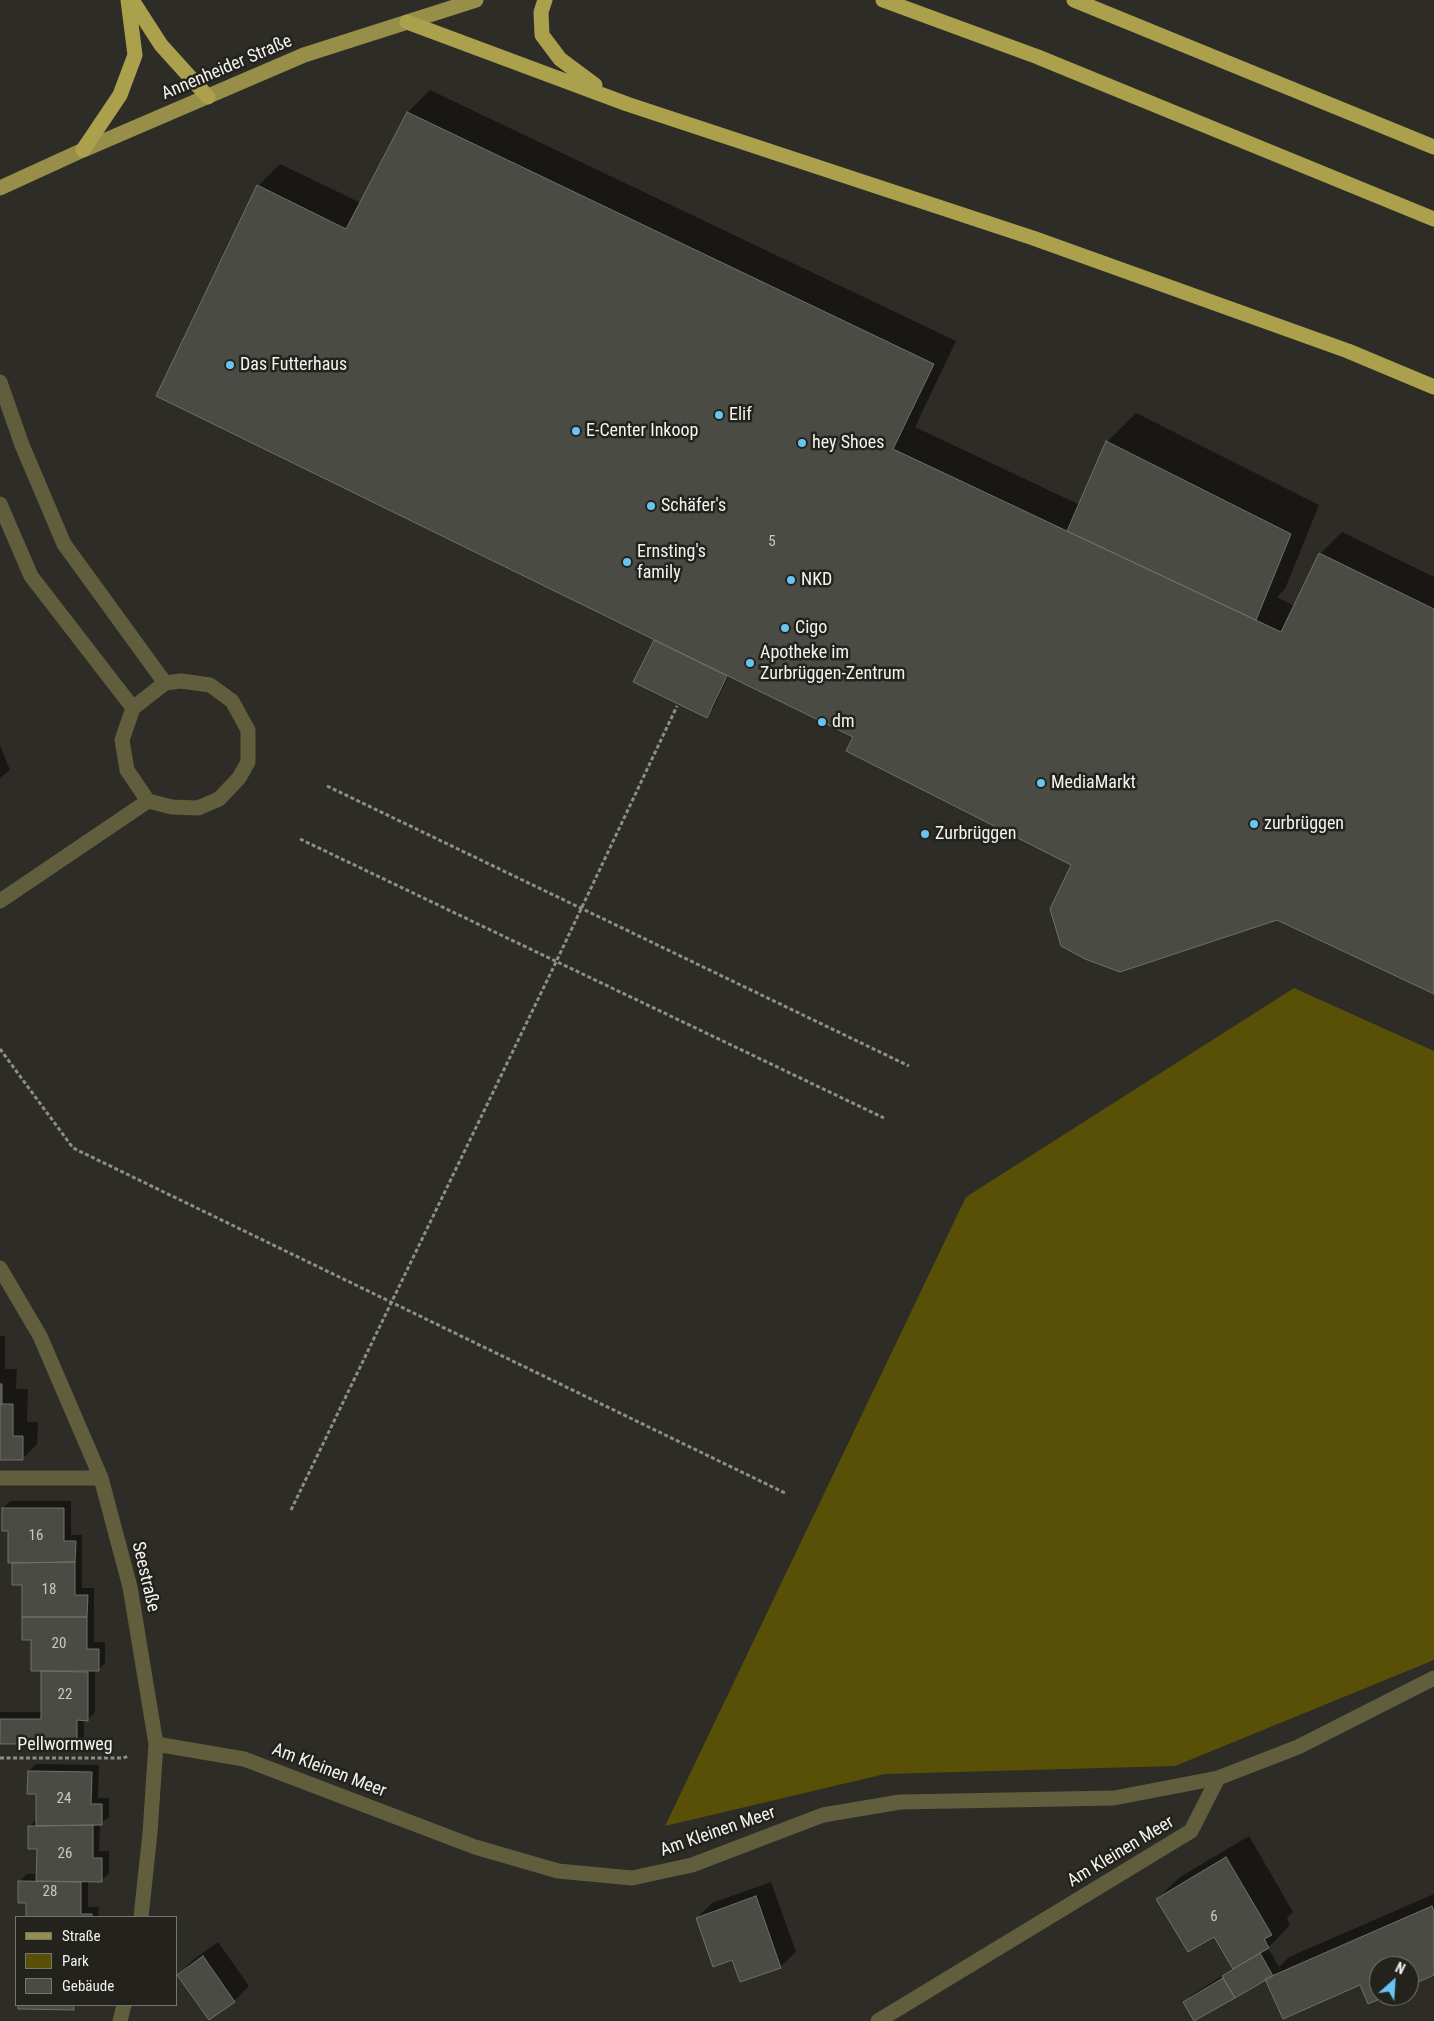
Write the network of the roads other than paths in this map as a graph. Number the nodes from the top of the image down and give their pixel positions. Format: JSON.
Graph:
{"nodes":[{"id":1,"x":130,"y":0,"type":"edge"},
{"id":2,"x":476,"y":0,"type":"edge"},
{"id":3,"x":545,"y":0,"type":"edge"},
{"id":4,"x":883,"y":0,"type":"edge"},
{"id":5,"x":1074,"y":0,"type":"edge"},
{"id":6,"x":407,"y":22,"type":"junction"},
{"id":7,"x":208,"y":97,"type":"junction"},
{"id":8,"x":627,"y":104,"type":"junction"},
{"id":9,"x":1434,"y":147,"type":"edge"},
{"id":10,"x":83,"y":150,"type":"junction"},
{"id":11,"x":0,"y":188,"type":"edge"},
{"id":12,"x":1434,"y":219,"type":"edge"},
{"id":13,"x":0,"y":382,"type":"edge"},
{"id":14,"x":1434,"y":387,"type":"edge"},
{"id":15,"x":0,"y":504,"type":"edge"},
{"id":16,"x":165,"y":683,"type":"junction"},
{"id":17,"x":132,"y":708,"type":"junction"},
{"id":18,"x":148,"y":801,"type":"junction"},
{"id":19,"x":0,"y":901,"type":"edge"},
{"id":20,"x":0,"y":1268,"type":"edge"},
{"id":21,"x":0,"y":1478,"type":"edge"},
{"id":22,"x":101,"y":1478,"type":"junction"},
{"id":23,"x":1434,"y":1678,"type":"edge"},
{"id":24,"x":156,"y":1744,"type":"junction"},
{"id":25,"x":1218,"y":1778,"type":"junction"},
{"id":26,"x":141,"y":1916,"type":"edge"},
{"id":27,"x":124,"y":2006,"type":"edge"},
{"id":28,"x":120,"y":2021,"type":"edge"},
{"id":29,"x":878,"y":2021,"type":"edge"}],
"edges":[{"from":1,"to":7,"type":"highway"},
{"from":1,"to":10,"type":"highway"},
{"from":2,"to":6,"type":"main road","name":"Annenheider Straße"},
{"from":3,"to":8,"type":"highway"},
{"from":4,"to":12,"type":"highway"},
{"from":5,"to":9,"type":"highway"},
{"from":6,"to":7,"type":"main road","name":"Annenheider Straße"},
{"from":6,"to":8,"type":"highway"},
{"from":7,"to":10,"type":"main road","name":"Annenheider Straße"},
{"from":8,"to":14,"type":"highway"},
{"from":10,"to":11,"type":"main road","name":"Annenheider Straße"},
{"from":13,"to":16,"type":"street"},
{"from":15,"to":17,"type":"street"},
{"from":16,"to":17,"type":"street"},
{"from":16,"to":18,"type":"street"},
{"from":17,"to":18,"type":"street"},
{"from":18,"to":19,"type":"street"},
{"from":20,"to":22,"type":"street","name":"Seestraße"},
{"from":21,"to":22,"type":"street"},
{"from":22,"to":24,"type":"street","name":"Seestraße"},
{"from":23,"to":25,"type":"street","name":"Am Kleinen Meer"},
{"from":24,"to":25,"type":"street","name":"Am Kleinen Meer"},
{"from":24,"to":26,"type":"street","name":"Seestraße"},
{"from":25,"to":29,"type":"street","name":"Am Kleinen Meer"},
{"from":27,"to":28,"type":"street"}]}
